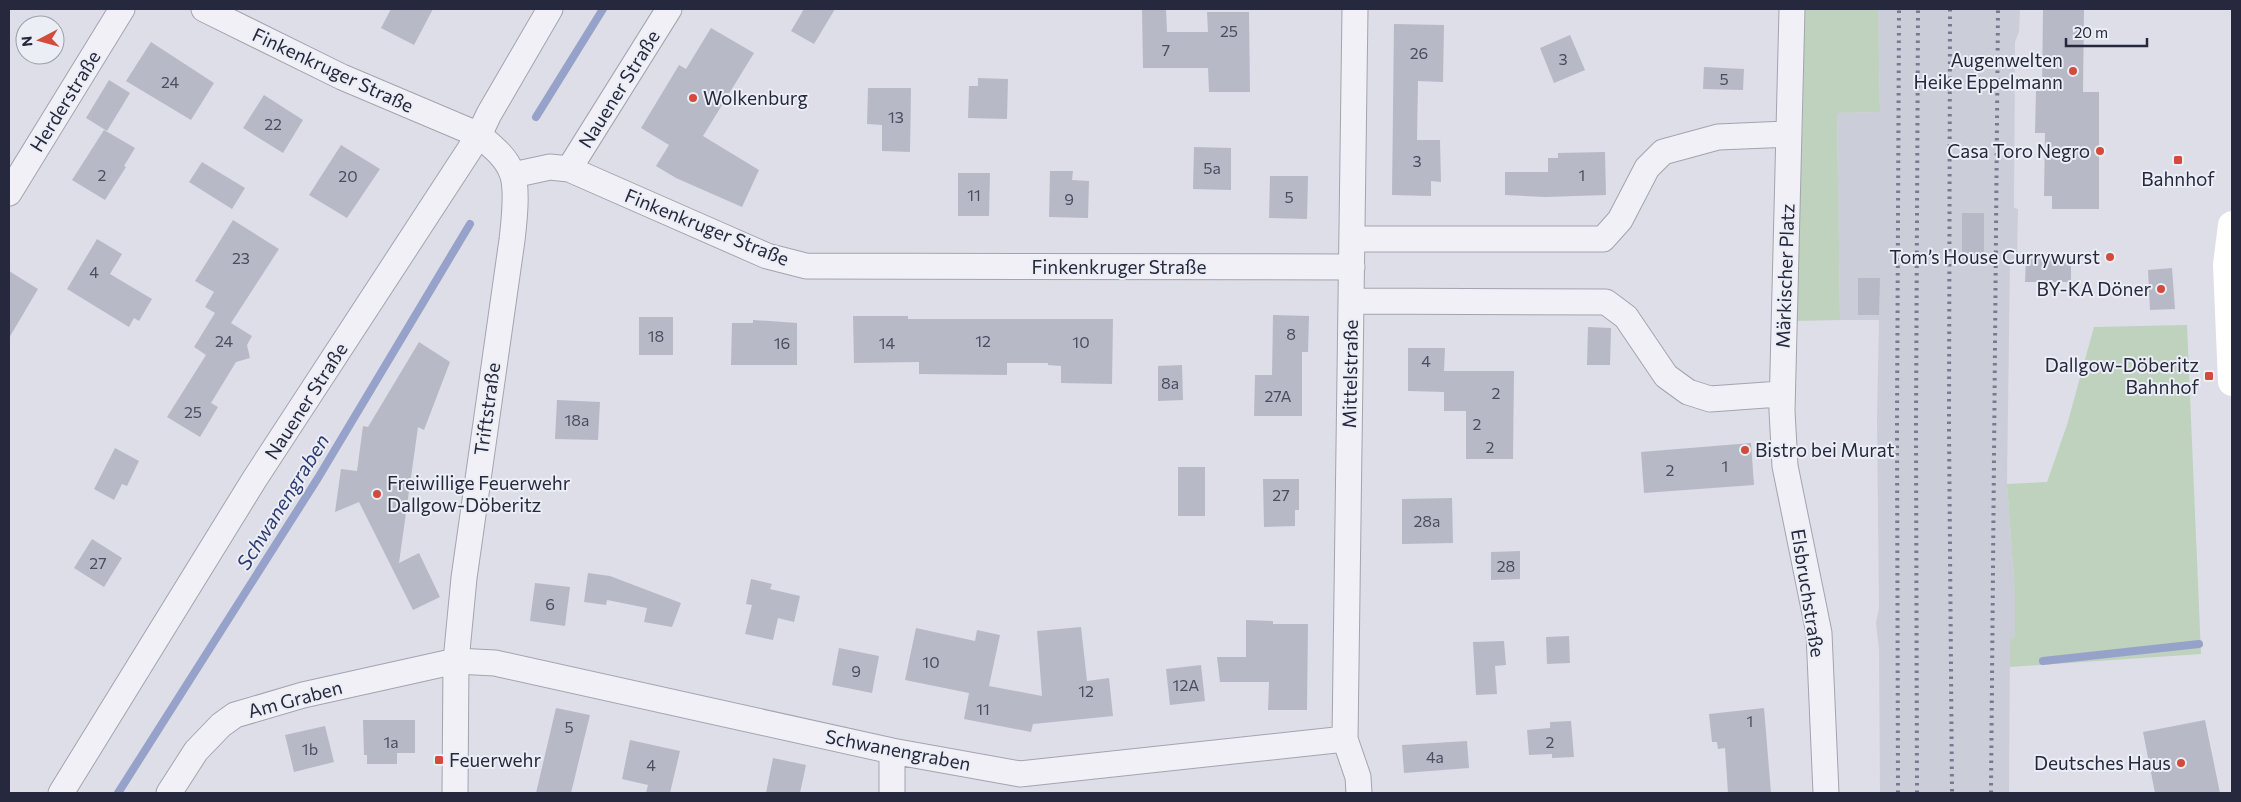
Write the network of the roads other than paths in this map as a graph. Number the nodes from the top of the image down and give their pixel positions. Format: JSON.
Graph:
{"nodes":[{"id":1,"x":122,"y":9,"type":"edge"},
{"id":2,"x":204,"y":9,"type":"edge"},
{"id":3,"x":550,"y":9,"type":"edge"},
{"id":4,"x":669,"y":9,"type":"edge"},
{"id":5,"x":1355,"y":9,"type":"edge"},
{"id":6,"x":1792,"y":9,"type":"edge"},
{"id":7,"x":1789,"y":134,"type":"junction"},
{"id":8,"x":479,"y":135,"type":"junction"},
{"id":9,"x":569,"y":169,"type":"junction"},
{"id":10,"x":513,"y":175,"type":"junction"},
{"id":11,"x":9,"y":193,"type":"edge"},
{"id":12,"x":2232,"y":225,"type":"edge"},
{"id":13,"x":1352,"y":239,"type":"junction"},
{"id":14,"x":1352,"y":267,"type":"junction"},
{"id":15,"x":1351,"y":301,"type":"junction"},
{"id":16,"x":2232,"y":382,"type":"edge"},
{"id":17,"x":1781,"y":394,"type":"junction"},
{"id":18,"x":456,"y":661,"type":"junction"},
{"id":19,"x":1345,"y":739,"type":"junction"},
{"id":20,"x":892,"y":751,"type":"junction"},
{"id":21,"x":61,"y":793,"type":"edge"},
{"id":22,"x":168,"y":793,"type":"edge"},
{"id":23,"x":456,"y":793,"type":"edge"},
{"id":24,"x":892,"y":793,"type":"edge"},
{"id":25,"x":1359,"y":793,"type":"edge"},
{"id":26,"x":1826,"y":793,"type":"edge"}],
"edges":[{"from":1,"to":11,"type":"street","name":"Herderstraße"},
{"from":2,"to":8,"type":"street","name":"Finkenkruger Straße"},
{"from":3,"to":8,"type":"street","name":"Nauener Straße"},
{"from":4,"to":9,"type":"street","name":"Nauener Straße"},
{"from":5,"to":13,"type":"street","name":"Mittelstraße"},
{"from":6,"to":7,"type":"street","name":"Märkischer Platz"},
{"from":7,"to":13,"type":"street"},
{"from":7,"to":17,"type":"street","name":"Märkischer Platz"},
{"from":8,"to":10,"type":"street","name":"Finkenkruger Straße"},
{"from":8,"to":21,"type":"street","name":"Nauener Straße"},
{"from":9,"to":10,"type":"street","name":"Finkenkruger Straße"},
{"from":9,"to":14,"type":"street","name":"Finkenkruger Straße"},
{"from":10,"to":18,"type":"street","name":"Triftstraße"},
{"from":12,"to":16,"type":"street"},
{"from":13,"to":14,"type":"street","name":"Mittelstraße"},
{"from":14,"to":15,"type":"street","name":"Mittelstraße"},
{"from":15,"to":17,"type":"street"},
{"from":15,"to":19,"type":"street","name":"Mittelstraße"},
{"from":17,"to":26,"type":"street","name":"Elsbruchstraße"},
{"from":18,"to":20,"type":"street","name":"Schwanengraben"},
{"from":18,"to":22,"type":"street","name":"Am Graben"},
{"from":18,"to":23,"type":"street","name":"Triftstraße"},
{"from":19,"to":20,"type":"street","name":"Schwanengraben"},
{"from":19,"to":25,"type":"street"},
{"from":20,"to":24,"type":"street"}]}
